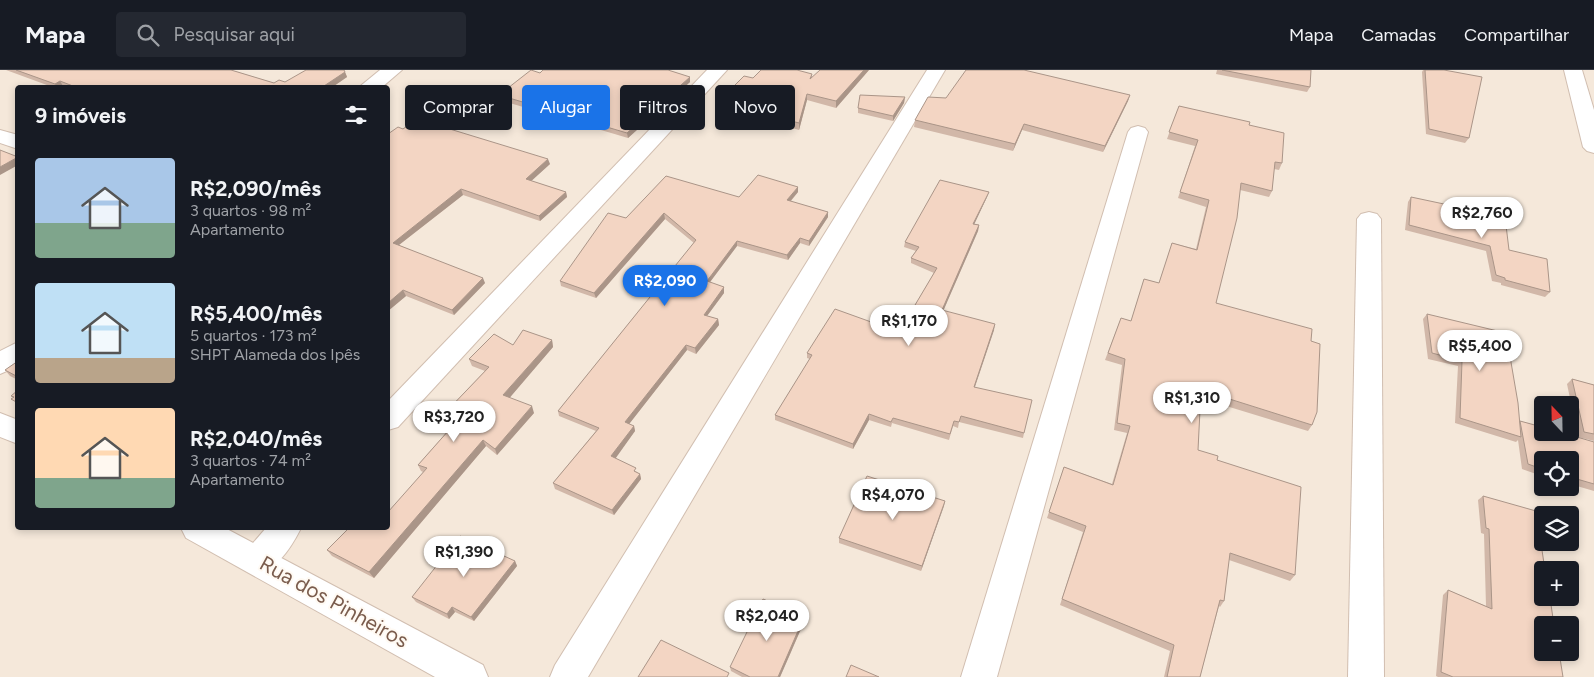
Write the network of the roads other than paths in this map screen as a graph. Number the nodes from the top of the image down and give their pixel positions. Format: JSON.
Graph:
{"nodes":[{"id":1,"x":393,"y":70,"type":"edge"},
{"id":2,"x":718,"y":70,"type":"edge"},
{"id":3,"x":936,"y":70,"type":"edge"},
{"id":4,"x":1573,"y":70,"type":"edge"},
{"id":5,"x":371,"y":85,"type":"edge"},
{"id":6,"x":1138,"y":132,"type":"dead end"},
{"id":7,"x":0,"y":136,"type":"edge"},
{"id":8,"x":15,"y":142,"type":"edge"},
{"id":9,"x":1594,"y":147,"type":"edge"},
{"id":10,"x":1369,"y":219,"type":"dead end"},
{"id":11,"x":15,"y":354,"type":"edge"},
{"id":12,"x":0,"y":364,"type":"edge"},
{"id":13,"x":390,"y":417,"type":"edge"},
{"id":14,"x":0,"y":424,"type":"edge"},
{"id":15,"x":15,"y":432,"type":"edge"},
{"id":16,"x":201,"y":530,"type":"edge"},
{"id":17,"x":283,"y":530,"type":"edge"},
{"id":18,"x":259,"y":560,"type":"junction"},
{"id":19,"x":470,"y":677,"type":"edge"},
{"id":20,"x":568,"y":677,"type":"edge"},
{"id":21,"x":979,"y":677,"type":"edge"},
{"id":22,"x":1366,"y":677,"type":"edge"}],
"edges":[{"from":1,"to":5,"type":"street"},
{"from":2,"to":13,"type":"street"},
{"from":3,"to":20,"type":"street"},
{"from":4,"to":9,"type":"street"},
{"from":6,"to":21,"type":"street"},
{"from":7,"to":8,"type":"street"},
{"from":10,"to":22,"type":"street"},
{"from":11,"to":12,"type":"street"},
{"from":14,"to":15,"type":"street"},
{"from":16,"to":18,"type":"street","name":"Rua dos Pinheiros"},
{"from":17,"to":18,"type":"street"},
{"from":18,"to":19,"type":"street","name":"Rua dos Pinheiros"}]}
